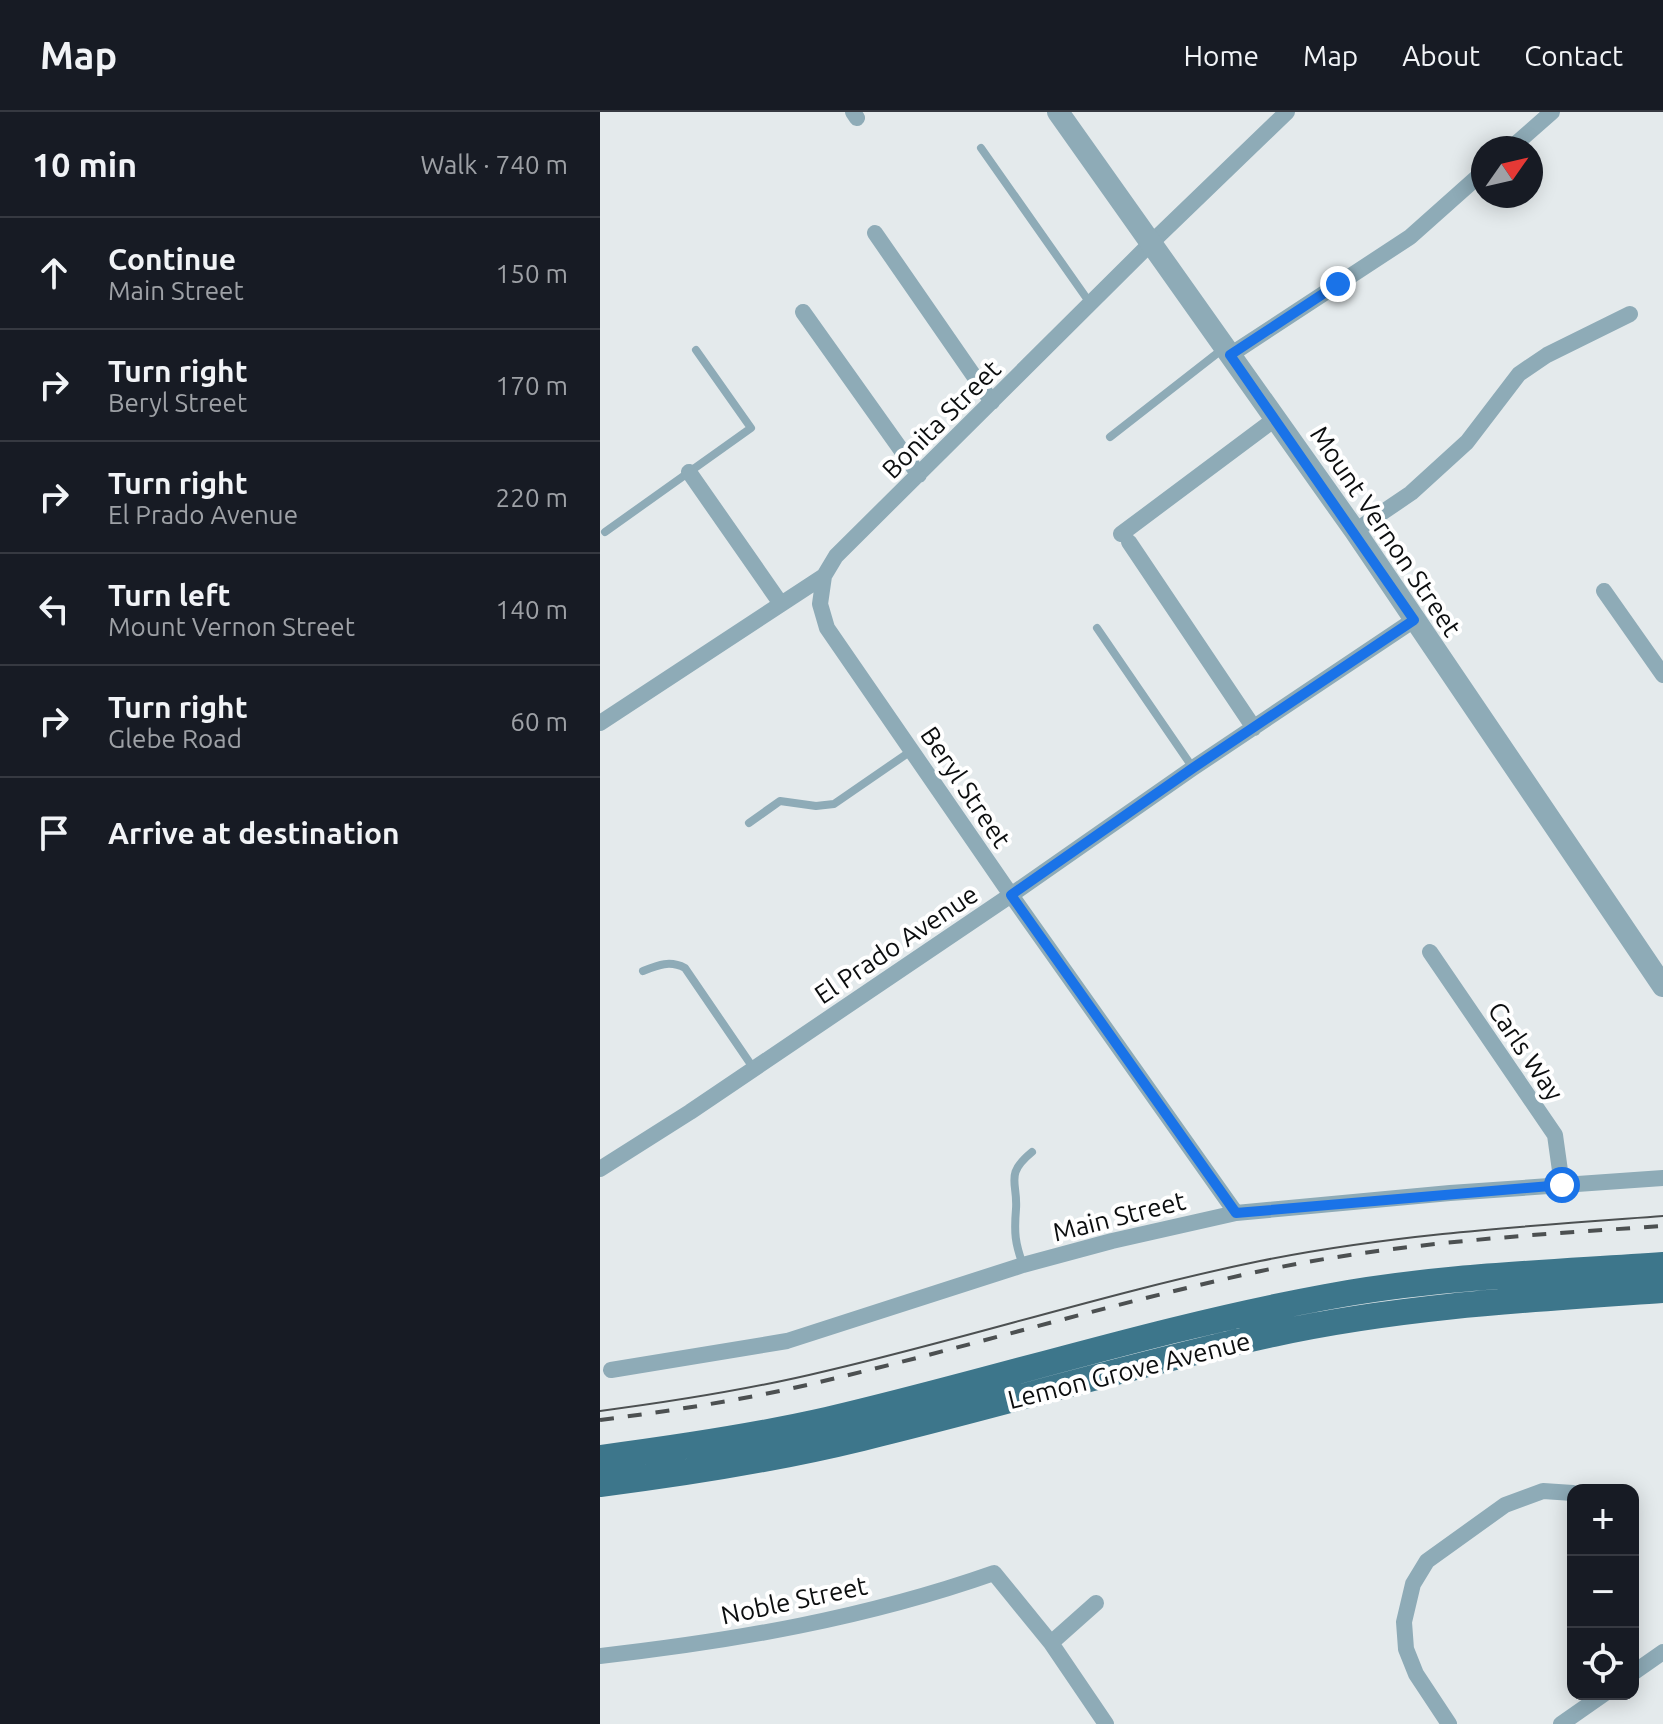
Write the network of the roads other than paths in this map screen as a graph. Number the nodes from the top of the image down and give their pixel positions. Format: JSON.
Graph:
{"nodes":[{"id":1,"x":1058,"y":112,"type":"edge"},
{"id":2,"x":1287,"y":112,"type":"edge"},
{"id":3,"x":1552,"y":112,"type":"edge"},
{"id":4,"x":1525,"y":136,"type":"edge"},
{"id":5,"x":981,"y":148,"type":"dead end"},
{"id":6,"x":1471,"y":182,"type":"edge"},
{"id":7,"x":875,"y":233,"type":"dead end"},
{"id":8,"x":1151,"y":243,"type":"junction"},
{"id":9,"x":1090,"y":304,"type":"junction"},
{"id":10,"x":803,"y":312,"type":"dead end"},
{"id":11,"x":1630,"y":314,"type":"dead end"},
{"id":12,"x":696,"y":350,"type":"dead end"},
{"id":13,"x":1227,"y":352,"type":"junction"},
{"id":14,"x":992,"y":402,"type":"junction"},
{"id":15,"x":1275,"y":419,"type":"junction"},
{"id":16,"x":1110,"y":437,"type":"dead end"},
{"id":17,"x":689,"y":472,"type":"junction"},
{"id":18,"x":919,"y":475,"type":"junction"},
{"id":19,"x":1355,"y":531,"type":"junction"},
{"id":20,"x":605,"y":532,"type":"dead end"},
{"id":21,"x":824,"y":576,"type":"junction"},
{"id":22,"x":1604,"y":591,"type":"dead end"},
{"id":23,"x":781,"y":604,"type":"junction"},
{"id":24,"x":1414,"y":620,"type":"junction"},
{"id":25,"x":1097,"y":628,"type":"dead end"},
{"id":26,"x":1663,"y":675,"type":"edge"},
{"id":27,"x":600,"y":723,"type":"edge"},
{"id":28,"x":1254,"y":728,"type":"junction"},
{"id":29,"x":912,"y":751,"type":"junction"},
{"id":30,"x":1193,"y":768,"type":"junction"},
{"id":31,"x":749,"y":823,"type":"dead end"},
{"id":32,"x":1011,"y":895,"type":"junction"},
{"id":33,"x":1430,"y":952,"type":"dead end"},
{"id":34,"x":643,"y":971,"type":"dead end"},
{"id":35,"x":1663,"y":986,"type":"edge"},
{"id":36,"x":754,"y":1069,"type":"junction"},
{"id":37,"x":1032,"y":1152,"type":"dead end"},
{"id":38,"x":600,"y":1169,"type":"edge"},
{"id":39,"x":1663,"y":1178,"type":"edge"},
{"id":40,"x":1562,"y":1185,"type":"junction"},
{"id":41,"x":1236,"y":1213,"type":"junction"},
{"id":42,"x":1023,"y":1265,"type":"junction"},
{"id":43,"x":1663,"y":1265,"type":"edge"},
{"id":44,"x":1663,"y":1290,"type":"edge"},
{"id":45,"x":1102,"y":1362,"type":"junction"},
{"id":46,"x":606,"y":1371,"type":"edge"},
{"id":47,"x":600,"y":1458,"type":"edge"},
{"id":48,"x":600,"y":1484,"type":"edge"},
{"id":49,"x":1567,"y":1493,"type":"edge"},
{"id":50,"x":1096,"y":1603,"type":"dead end"},
{"id":51,"x":1051,"y":1643,"type":"junction"},
{"id":52,"x":1663,"y":1652,"type":"edge"},
{"id":53,"x":600,"y":1656,"type":"edge"},
{"id":54,"x":1639,"y":1669,"type":"edge"},
{"id":55,"x":1595,"y":1700,"type":"edge"},
{"id":56,"x":1106,"y":1724,"type":"edge"},
{"id":57,"x":1449,"y":1724,"type":"edge"},
{"id":58,"x":1561,"y":1724,"type":"edge"}],
"edges":[{"from":1,"to":8,"type":"street","name":"Mount Vernon Street"},
{"from":2,"to":8,"type":"street","name":"Bonita Street"},
{"from":3,"to":4,"type":"street"},
{"from":5,"to":9,"type":"lane"},
{"from":6,"to":13,"type":"street"},
{"from":7,"to":14,"type":"street"},
{"from":8,"to":9,"type":"street","name":"Bonita Street"},
{"from":8,"to":13,"type":"street","name":"Mount Vernon Street"},
{"from":9,"to":14,"type":"street","name":"Bonita Street"},
{"from":10,"to":18,"type":"street"},
{"from":11,"to":19,"type":"street"},
{"from":12,"to":17,"type":"lane"},
{"from":13,"to":15,"type":"street","name":"Mount Vernon Street"},
{"from":13,"to":16,"type":"lane"},
{"from":14,"to":18,"type":"street","name":"Bonita Street"},
{"from":15,"to":19,"type":"street","name":"Mount Vernon Street"},
{"from":15,"to":28,"type":"street"},
{"from":17,"to":20,"type":"lane"},
{"from":17,"to":23,"type":"street"},
{"from":18,"to":21,"type":"street","name":"Bonita Street"},
{"from":19,"to":24,"type":"street","name":"Mount Vernon Street"},
{"from":21,"to":23,"type":"street","name":"Bonita Street"},
{"from":21,"to":29,"type":"street","name":"Beryl Street"},
{"from":22,"to":26,"type":"street"},
{"from":23,"to":27,"type":"street","name":"Bonita Street"},
{"from":24,"to":28,"type":"street","name":"El Prado Avenue"},
{"from":24,"to":35,"type":"street","name":"Mount Vernon Street"},
{"from":25,"to":30,"type":"lane"},
{"from":28,"to":30,"type":"street","name":"El Prado Avenue"},
{"from":29,"to":31,"type":"lane"},
{"from":29,"to":32,"type":"street","name":"Beryl Street"},
{"from":30,"to":32,"type":"street","name":"El Prado Avenue"},
{"from":32,"to":36,"type":"street","name":"El Prado Avenue"},
{"from":32,"to":41,"type":"street","name":"Beryl Street"},
{"from":33,"to":40,"type":"street","name":"Carls Way"},
{"from":34,"to":36,"type":"lane"},
{"from":36,"to":38,"type":"street","name":"El Prado Avenue"},
{"from":37,"to":42,"type":"lane"},
{"from":39,"to":40,"type":"street","name":"Main Street"},
{"from":40,"to":41,"type":"street","name":"Main Street"},
{"from":41,"to":42,"type":"street","name":"Main Street"},
{"from":42,"to":46,"type":"street","name":"Main Street"},
{"from":43,"to":45,"type":"main road","name":"Lemon Grove Avenue"},
{"from":44,"to":45,"type":"main road","name":"Lemon Grove Avenue"},
{"from":45,"to":47,"type":"main road","name":"Lemon Grove Avenue"},
{"from":45,"to":48,"type":"main road","name":"Lemon Grove Avenue"},
{"from":49,"to":57,"type":"street"},
{"from":50,"to":51,"type":"street"},
{"from":51,"to":53,"type":"street","name":"Noble Street"},
{"from":51,"to":56,"type":"street"},
{"from":52,"to":54,"type":"street"},
{"from":55,"to":58,"type":"street"}]}
